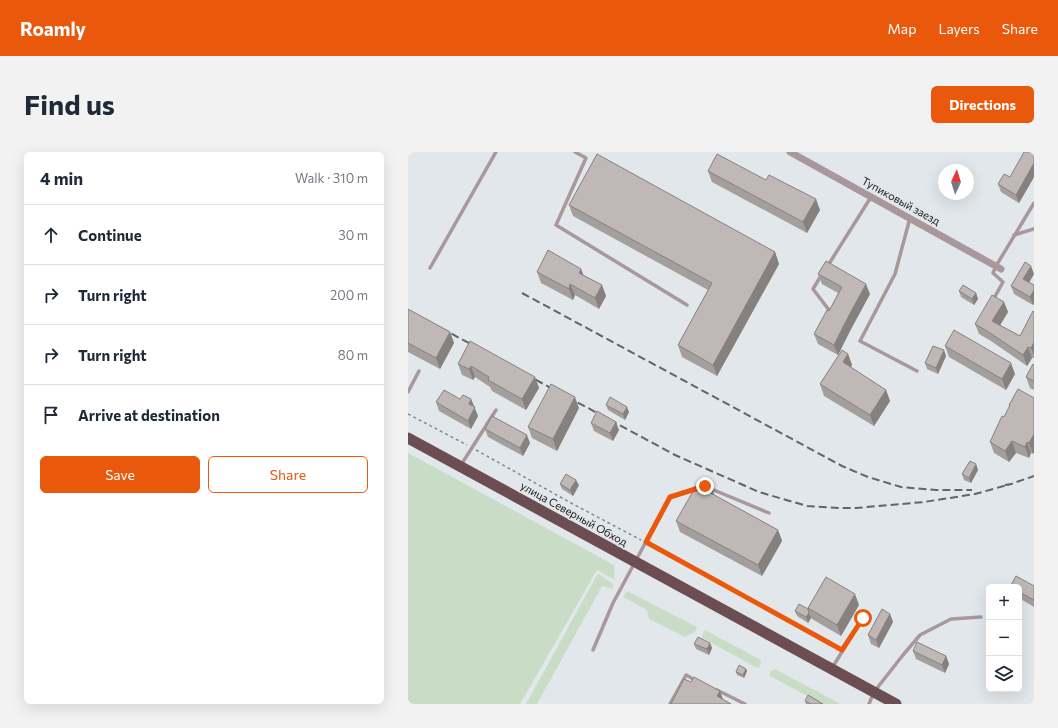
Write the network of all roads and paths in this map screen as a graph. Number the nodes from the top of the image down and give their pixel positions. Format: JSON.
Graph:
{"nodes":[{"id":1,"x":496,"y":152,"type":"edge"},
{"id":2,"x":575,"y":152,"type":"edge"},
{"id":3,"x":790,"y":152,"type":"edge"},
{"id":4,"x":871,"y":197,"type":"junction"},
{"id":5,"x":1034,"y":203,"type":"edge"},
{"id":6,"x":910,"y":218,"type":"junction"},
{"id":7,"x":1034,"y":229,"type":"edge"},
{"id":8,"x":1014,"y":236,"type":"junction"},
{"id":9,"x":430,"y":268,"type":"dead end"},
{"id":10,"x":998,"y":268,"type":"junction"},
{"id":11,"x":992,"y":301,"type":"edge"},
{"id":12,"x":687,"y":305,"type":"dead end"},
{"id":13,"x":830,"y":310,"type":"edge"},
{"id":14,"x":419,"y":371,"type":"dead end"},
{"id":15,"x":917,"y":371,"type":"dead end"},
{"id":16,"x":408,"y":392,"type":"edge"},
{"id":17,"x":496,"y":410,"type":"dead end"},
{"id":18,"x":408,"y":414,"type":"edge"},
{"id":19,"x":408,"y":438,"type":"edge"},
{"id":20,"x":472,"y":448,"type":"junction"},
{"id":21,"x":460,"y":466,"type":"junction"},
{"id":22,"x":769,"y":513,"type":"dead end"},
{"id":23,"x":646,"y":542,"type":"junction"},
{"id":24,"x":636,"y":562,"type":"junction"},
{"id":25,"x":981,"y":617,"type":"dead end"},
{"id":26,"x":863,"y":618,"type":"dead end"},
{"id":27,"x":593,"y":650,"type":"dead end"},
{"id":28,"x":842,"y":650,"type":"junction"},
{"id":29,"x":831,"y":668,"type":"junction"},
{"id":30,"x":699,"y":681,"type":"edge"},
{"id":31,"x":712,"y":688,"type":"edge"},
{"id":32,"x":874,"y":692,"type":"junction"},
{"id":33,"x":670,"y":704,"type":"edge"},
{"id":34,"x":745,"y":704,"type":"edge"},
{"id":35,"x":869,"y":704,"type":"edge"},
{"id":36,"x":896,"y":704,"type":"edge"}],
"edges":[{"from":1,"to":9,"type":"lane"},
{"from":2,"to":12,"type":"lane"},
{"from":3,"to":4,"type":"street","name":"Тупиковый заезд"},
{"from":4,"to":6,"type":"street","name":"Тупиковый заезд"},
{"from":4,"to":13,"type":"lane"},
{"from":5,"to":8,"type":"lane"},
{"from":6,"to":10,"type":"street","name":"Тупиковый заезд"},
{"from":6,"to":15,"type":"lane"},
{"from":7,"to":8,"type":"lane"},
{"from":8,"to":10,"type":"lane"},
{"from":10,"to":11,"type":"lane"},
{"from":14,"to":16,"type":"lane"},
{"from":17,"to":20,"type":"lane"},
{"from":18,"to":20,"type":"path"},
{"from":19,"to":21,"type":"highway","name":"улица Северный Обход"},
{"from":20,"to":21,"type":"lane"},
{"from":20,"to":23,"type":"path"},
{"from":21,"to":24,"type":"highway","name":"улица Северный Обход"},
{"from":22,"to":23,"type":"lane"},
{"from":23,"to":24,"type":"lane"},
{"from":23,"to":28,"type":"path"},
{"from":24,"to":27,"type":"lane"},
{"from":24,"to":29,"type":"highway","name":"улица Северный Обход"},
{"from":25,"to":32,"type":"lane"},
{"from":26,"to":28,"type":"lane"},
{"from":28,"to":29,"type":"lane"},
{"from":29,"to":32,"type":"highway","name":"улица Северный Обход"},
{"from":30,"to":33,"type":"lane"},
{"from":31,"to":34,"type":"lane"},
{"from":32,"to":35,"type":"lane"},
{"from":32,"to":36,"type":"highway","name":"улица Северный Обход"}]}
